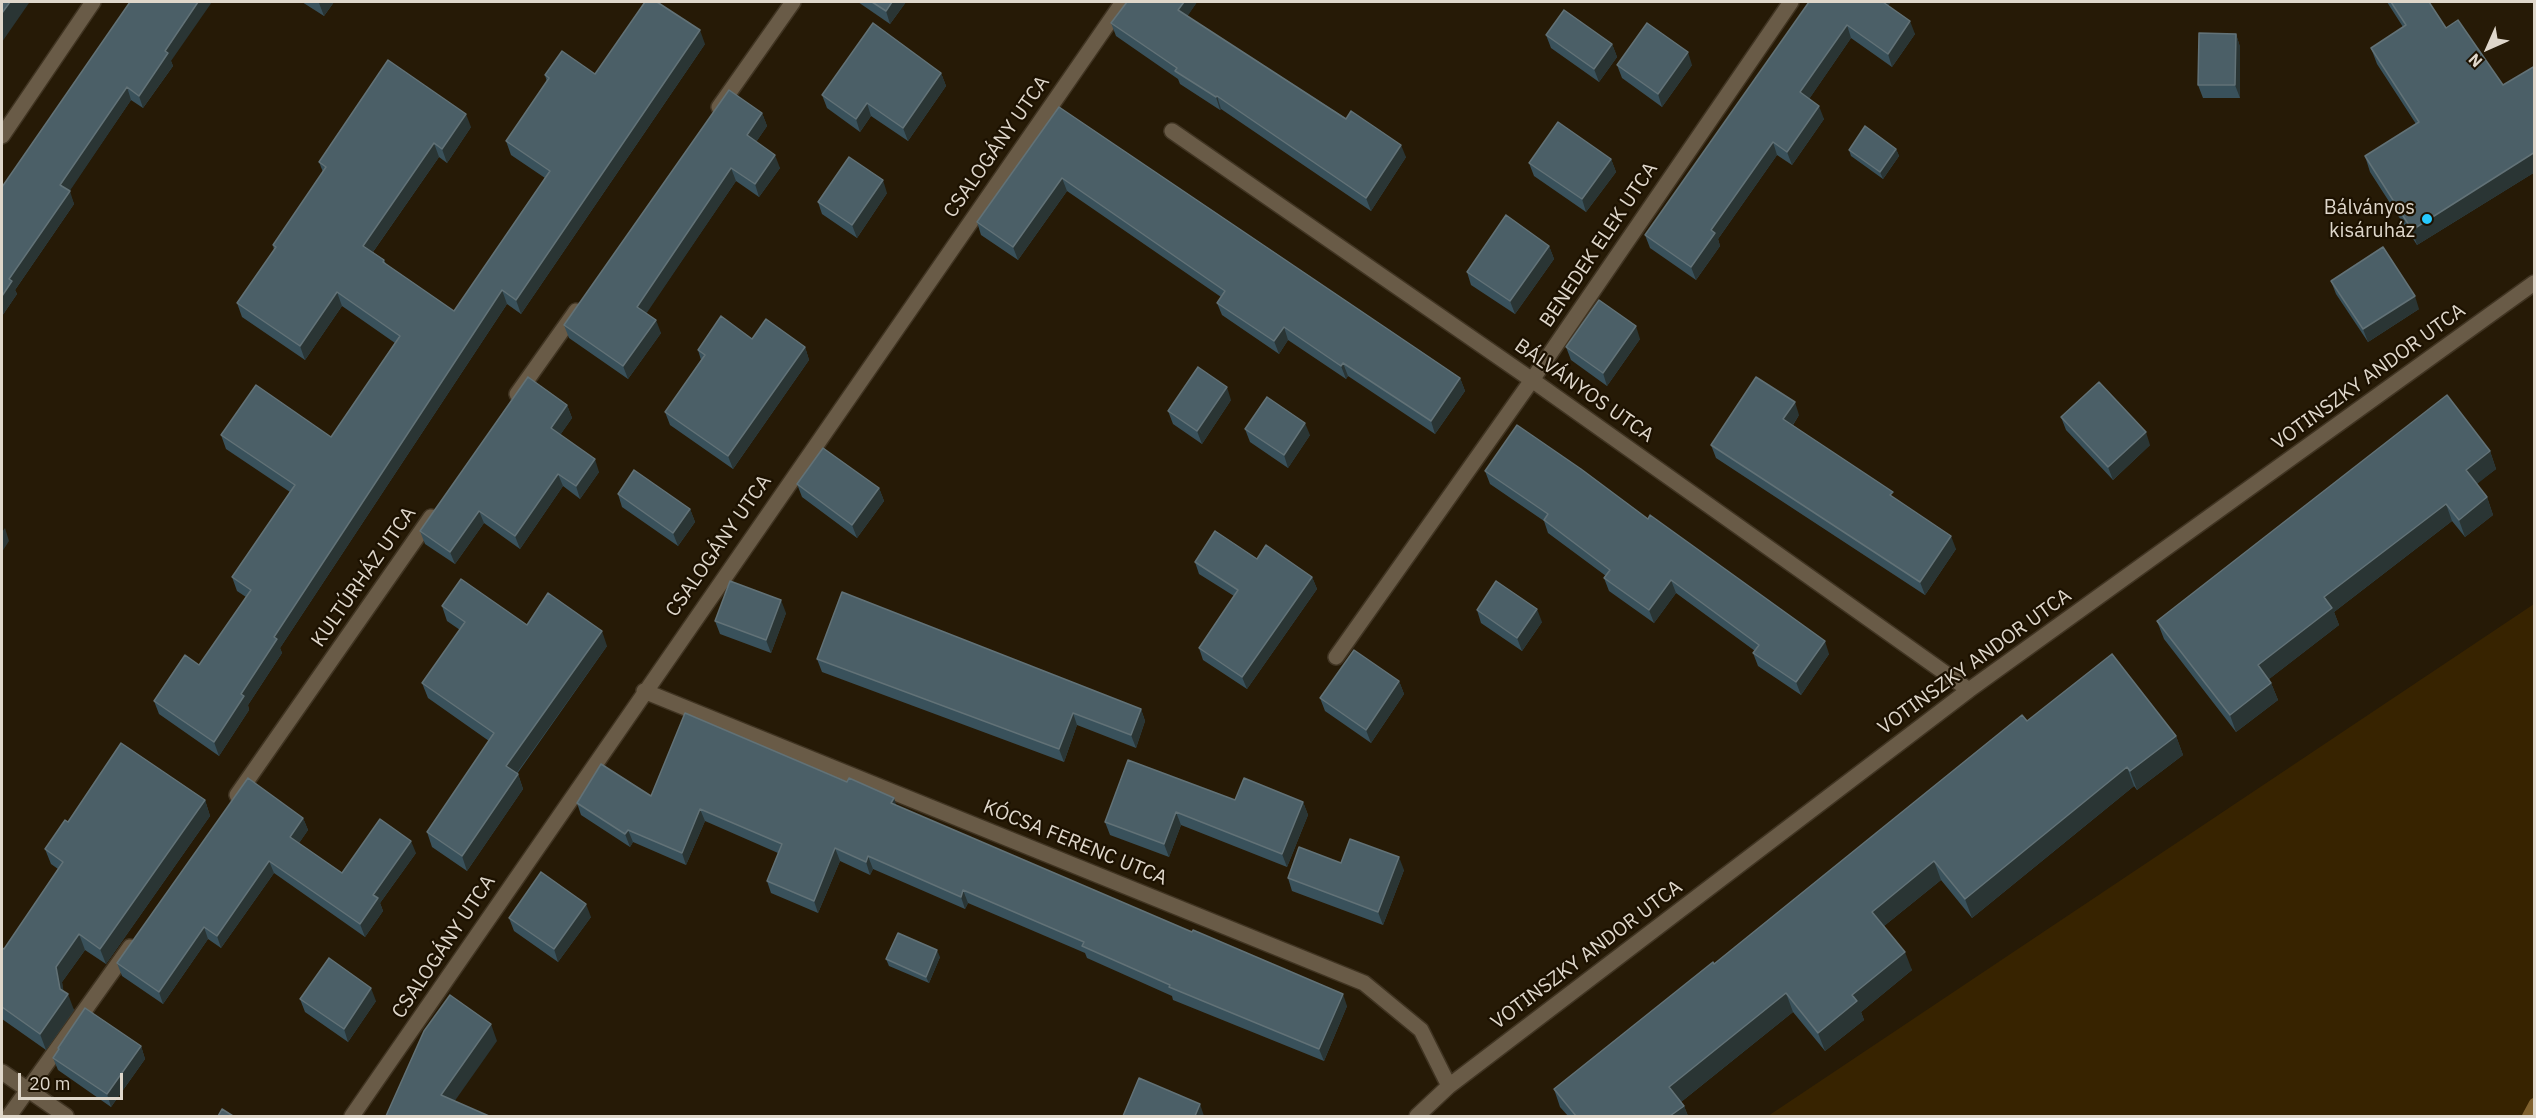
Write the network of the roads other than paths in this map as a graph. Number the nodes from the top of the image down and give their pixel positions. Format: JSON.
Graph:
{"nodes":[{"id":1,"x":93,"y":2,"type":"edge"},
{"id":2,"x":793,"y":2,"type":"edge"},
{"id":3,"x":1123,"y":2,"type":"edge"},
{"id":4,"x":1791,"y":2,"type":"edge"},
{"id":5,"x":710,"y":119,"type":"edge"},
{"id":6,"x":1172,"y":131,"type":"dead end"},
{"id":7,"x":2,"y":136,"type":"edge"},
{"id":8,"x":2535,"y":283,"type":"edge"},
{"id":9,"x":586,"y":296,"type":"edge"},
{"id":10,"x":1532,"y":380,"type":"junction"},
{"id":11,"x":511,"y":404,"type":"edge"},
{"id":12,"x":442,"y":502,"type":"edge"},
{"id":13,"x":1336,"y":657,"type":"dead end"},
{"id":14,"x":1969,"y":690,"type":"junction"},
{"id":15,"x":644,"y":691,"type":"junction"},
{"id":16,"x":229,"y":806,"type":"edge"},
{"id":17,"x":139,"y":934,"type":"edge"},
{"id":18,"x":2,"y":1072,"type":"edge"},
{"id":19,"x":1449,"y":1086,"type":"junction"},
{"id":20,"x":29,"y":1091,"type":"junction"},
{"id":21,"x":9,"y":1116,"type":"edge"},
{"id":22,"x":66,"y":1116,"type":"edge"},
{"id":23,"x":352,"y":1116,"type":"edge"},
{"id":24,"x":1417,"y":1116,"type":"edge"}],
"edges":[{"from":1,"to":7,"type":"street"},
{"from":2,"to":5,"type":"street"},
{"from":3,"to":15,"type":"street","name":"CSALOGÁNY UTCA"},
{"from":4,"to":10,"type":"street","name":"BENEDEK ELEK UTCA"},
{"from":6,"to":10,"type":"street","name":"BÁLVÁNYOS UTCA"},
{"from":8,"to":14,"type":"street","name":"VOTINSZKY ANDOR UTCA"},
{"from":9,"to":11,"type":"street"},
{"from":10,"to":13,"type":"street","name":"BENEDEK ELEK UTCA"},
{"from":10,"to":14,"type":"street","name":"BÁLVÁNYOS UTCA"},
{"from":12,"to":16,"type":"street","name":"KULTÚRHÁZ UTCA"},
{"from":14,"to":19,"type":"street","name":"VOTINSZKY ANDOR UTCA"},
{"from":15,"to":19,"type":"street","name":"KÓCSA FERENC UTCA"},
{"from":15,"to":23,"type":"street","name":"CSALOGÁNY UTCA"},
{"from":17,"to":20,"type":"street"},
{"from":18,"to":20,"type":"street"},
{"from":19,"to":24,"type":"street","name":"VOTINSZKY ANDOR UTCA"},
{"from":20,"to":21,"type":"street"},
{"from":20,"to":22,"type":"street"}]}
